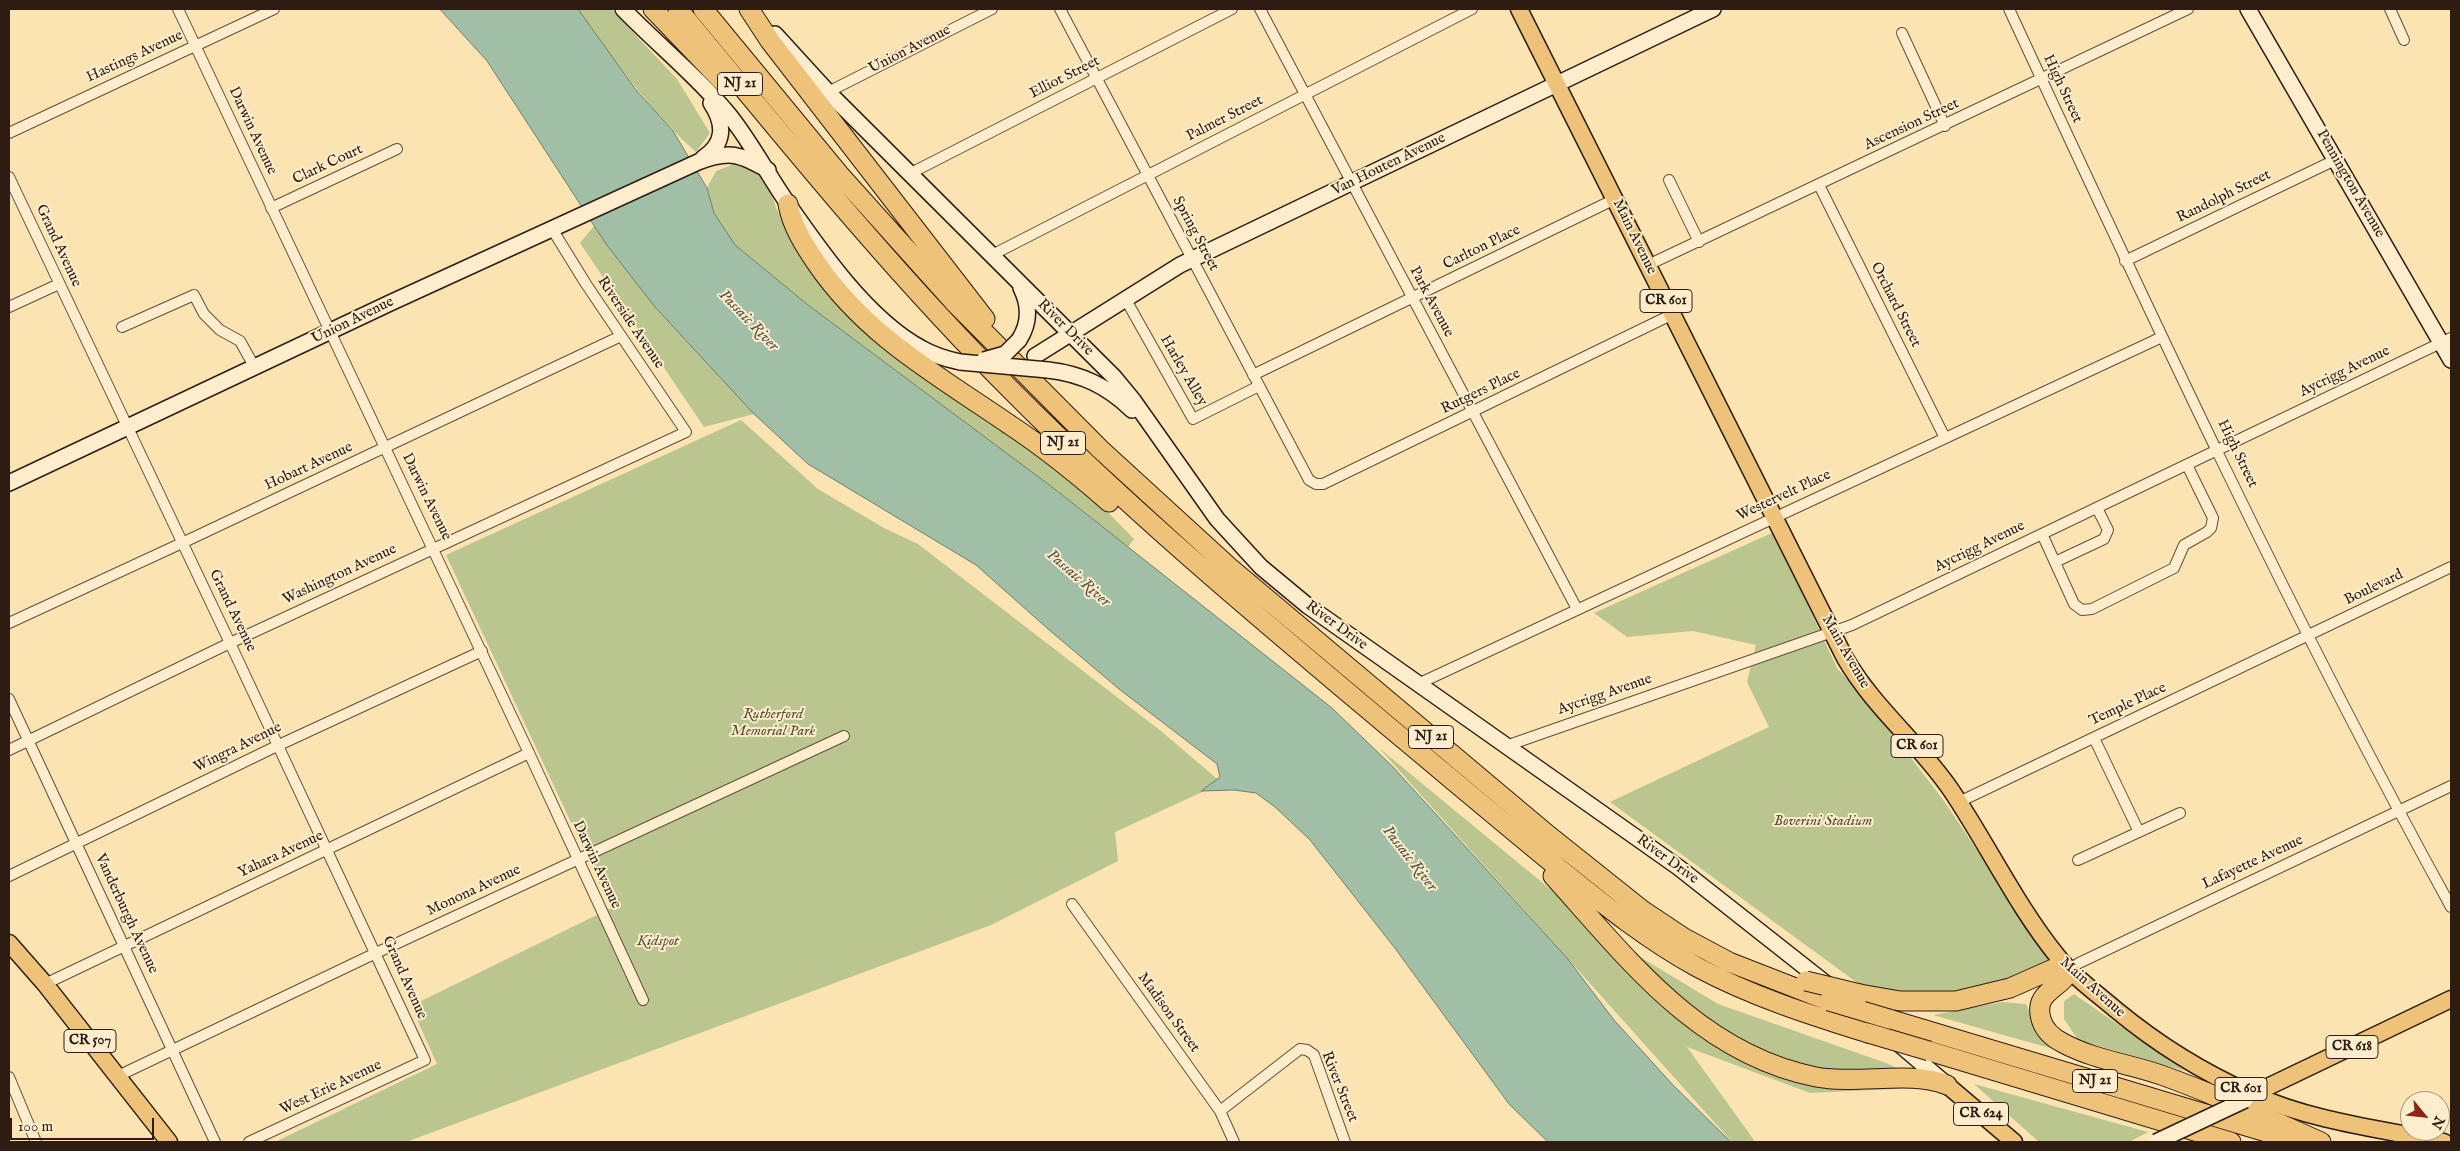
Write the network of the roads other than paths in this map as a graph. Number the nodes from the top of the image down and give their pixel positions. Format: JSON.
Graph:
{"nodes":[{"id":1,"x":178,"y":9,"type":"edge"},
{"id":2,"x":274,"y":9,"type":"edge"},
{"id":3,"x":623,"y":9,"type":"edge"},
{"id":4,"x":652,"y":9,"type":"edge"},
{"id":5,"x":678,"y":9,"type":"edge"},
{"id":6,"x":703,"y":9,"type":"edge"},
{"id":7,"x":751,"y":9,"type":"edge"},
{"id":8,"x":992,"y":9,"type":"edge"},
{"id":9,"x":1060,"y":9,"type":"edge"},
{"id":10,"x":1232,"y":9,"type":"edge"},
{"id":11,"x":1260,"y":9,"type":"edge"},
{"id":12,"x":1472,"y":9,"type":"edge"},
{"id":13,"x":1520,"y":9,"type":"edge"},
{"id":14,"x":1713,"y":9,"type":"edge"},
{"id":15,"x":2009,"y":9,"type":"edge"},
{"id":16,"x":2188,"y":9,"type":"edge"},
{"id":17,"x":2248,"y":9,"type":"edge"},
{"id":18,"x":2390,"y":9,"type":"edge"},
{"id":19,"x":1902,"y":33,"type":"dead end"},
{"id":20,"x":2404,"y":40,"type":"dead end"},
{"id":21,"x":196,"y":46,"type":"junction"},
{"id":22,"x":686,"y":70,"type":"junction"},
{"id":23,"x":1097,"y":78,"type":"junction"},
{"id":24,"x":2041,"y":79,"type":"junction"},
{"id":25,"x":1559,"y":84,"type":"junction"},
{"id":26,"x":828,"y":92,"type":"junction"},
{"id":27,"x":1305,"y":95,"type":"junction"},
{"id":28,"x":1945,"y":126,"type":"junction"},
{"id":29,"x":9,"y":133,"type":"edge"},
{"id":30,"x":397,"y":149,"type":"dead end"},
{"id":31,"x":802,"y":160,"type":"junction"},
{"id":32,"x":2335,"y":160,"type":"junction"},
{"id":33,"x":698,"y":162,"type":"junction"},
{"id":34,"x":768,"y":170,"type":"junction"},
{"id":35,"x":911,"y":173,"type":"junction"},
{"id":36,"x":1148,"y":175,"type":"junction"},
{"id":37,"x":9,"y":176,"type":"edge"},
{"id":38,"x":1669,"y":180,"type":"dead end"},
{"id":39,"x":1351,"y":183,"type":"junction"},
{"id":40,"x":1819,"y":185,"type":"junction"},
{"id":41,"x":1615,"y":199,"type":"junction"},
{"id":42,"x":788,"y":204,"type":"junction"},
{"id":43,"x":272,"y":208,"type":"junction"},
{"id":44,"x":552,"y":229,"type":"junction"},
{"id":45,"x":1699,"y":242,"type":"junction"},
{"id":46,"x":992,"y":255,"type":"junction"},
{"id":47,"x":1192,"y":260,"type":"junction"},
{"id":48,"x":2125,"y":261,"type":"junction"},
{"id":49,"x":1648,"y":265,"type":"junction"},
{"id":50,"x":1015,"y":278,"type":"junction"},
{"id":51,"x":59,"y":284,"type":"junction"},
{"id":52,"x":1412,"y":298,"type":"junction"},
{"id":53,"x":1126,"y":300,"type":"junction"},
{"id":54,"x":9,"y":307,"type":"edge"},
{"id":55,"x":1673,"y":314,"type":"junction"},
{"id":56,"x":122,"y":327,"type":"dead end"},
{"id":57,"x":331,"y":332,"type":"junction"},
{"id":58,"x":1072,"y":335,"type":"junction"},
{"id":59,"x":621,"y":336,"type":"junction"},
{"id":60,"x":2162,"y":337,"type":"junction"},
{"id":61,"x":2446,"y":340,"type":"edge"},
{"id":62,"x":2451,"y":360,"type":"edge"},
{"id":63,"x":960,"y":362,"type":"junction"},
{"id":64,"x":995,"y":364,"type":"junction"},
{"id":65,"x":255,"y":368,"type":"junction"},
{"id":66,"x":1253,"y":374,"type":"junction"},
{"id":67,"x":1259,"y":386,"type":"junction"},
{"id":68,"x":1051,"y":401,"type":"junction"},
{"id":69,"x":1473,"y":413,"type":"junction"},
{"id":70,"x":1150,"y":427,"type":"junction"},
{"id":71,"x":128,"y":428,"type":"junction"},
{"id":72,"x":686,"y":432,"type":"joint"},
{"id":73,"x":1945,"y":438,"type":"junction"},
{"id":74,"x":385,"y":448,"type":"junction"},
{"id":75,"x":2218,"y":450,"type":"junction"},
{"id":76,"x":2187,"y":465,"type":"junction"},
{"id":77,"x":1305,"y":472,"type":"joint"},
{"id":78,"x":9,"y":483,"type":"edge"},
{"id":79,"x":2097,"y":508,"type":"junction"},
{"id":80,"x":1774,"y":517,"type":"junction"},
{"id":81,"x":2042,"y":534,"type":"junction"},
{"id":82,"x":182,"y":543,"type":"junction"},
{"id":83,"x":433,"y":548,"type":"junction"},
{"id":84,"x":2055,"y":562,"type":"junction"},
{"id":85,"x":2451,"y":567,"type":"edge"},
{"id":86,"x":1577,"y":610,"type":"junction"},
{"id":87,"x":9,"y":623,"type":"edge"},
{"id":88,"x":1832,"y":633,"type":"junction"},
{"id":89,"x":2310,"y":635,"type":"junction"},
{"id":90,"x":230,"y":642,"type":"junction"},
{"id":91,"x":1297,"y":649,"type":"junction"},
{"id":92,"x":482,"y":651,"type":"junction"},
{"id":93,"x":1418,"y":684,"type":"junction"},
{"id":94,"x":9,"y":699,"type":"edge"},
{"id":95,"x":844,"y":736,"type":"dead end"},
{"id":96,"x":2094,"y":738,"type":"junction"},
{"id":97,"x":29,"y":741,"type":"junction"},
{"id":98,"x":279,"y":745,"type":"junction"},
{"id":99,"x":1506,"y":746,"type":"junction"},
{"id":100,"x":9,"y":750,"type":"edge"},
{"id":101,"x":529,"y":753,"type":"junction"},
{"id":102,"x":2451,"y":786,"type":"edge"},
{"id":103,"x":1959,"y":802,"type":"junction"},
{"id":104,"x":2398,"y":811,"type":"junction"},
{"id":105,"x":2180,"y":813,"type":"dead end"},
{"id":106,"x":1509,"y":827,"type":"junction"},
{"id":107,"x":2138,"y":832,"type":"junction"},
{"id":108,"x":75,"y":843,"type":"junction"},
{"id":109,"x":328,"y":849,"type":"junction"},
{"id":110,"x":2078,"y":860,"type":"dead end"},
{"id":111,"x":577,"y":861,"type":"junction"},
{"id":112,"x":9,"y":876,"type":"edge"},
{"id":113,"x":1072,"y":904,"type":"dead end"},
{"id":114,"x":2451,"y":907,"type":"edge"},
{"id":115,"x":9,"y":943,"type":"edge"},
{"id":116,"x":125,"y":946,"type":"junction"},
{"id":117,"x":1706,"y":950,"type":"junction"},
{"id":118,"x":376,"y":953,"type":"junction"},
{"id":119,"x":2069,"y":970,"type":"junction"},
{"id":120,"x":45,"y":984,"type":"junction"},
{"id":121,"x":2451,"y":999,"type":"edge"},
{"id":122,"x":643,"y":1000,"type":"dead end"},
{"id":123,"x":173,"y":1050,"type":"junction"},
{"id":124,"x":424,"y":1060,"type":"joint"},
{"id":125,"x":118,"y":1076,"type":"junction"},
{"id":126,"x":9,"y":1077,"type":"edge"},
{"id":127,"x":1947,"y":1085,"type":"junction"},
{"id":128,"x":2249,"y":1097,"type":"junction"},
{"id":129,"x":1220,"y":1111,"type":"junction"},
{"id":130,"x":36,"y":1142,"type":"edge"},
{"id":131,"x":169,"y":1142,"type":"edge"},
{"id":132,"x":215,"y":1142,"type":"edge"},
{"id":133,"x":249,"y":1142,"type":"edge"},
{"id":134,"x":1234,"y":1142,"type":"edge"},
{"id":135,"x":1345,"y":1142,"type":"edge"},
{"id":136,"x":2014,"y":1142,"type":"edge"},
{"id":137,"x":2156,"y":1142,"type":"edge"},
{"id":138,"x":2231,"y":1142,"type":"edge"},
{"id":139,"x":2301,"y":1142,"type":"edge"},
{"id":140,"x":2321,"y":1142,"type":"edge"},
{"id":141,"x":2444,"y":1142,"type":"edge"}],
"edges":[{"from":1,"to":21,"type":"street","name":"Darwin Avenue"},
{"from":2,"to":21,"type":"street","name":"Hastings Avenue"},
{"from":3,"to":22,"type":"main road","number":"CR 624"},
{"from":4,"to":31,"type":"highway"},
{"from":5,"to":31,"type":"highway","number":"NJ 21"},
{"from":6,"to":68,"type":"highway","number":"NJ 21"},
{"from":7,"to":26,"type":"main road","name":"River Drive","number":"CR 624"},
{"from":7,"to":68,"type":"highway"},
{"from":8,"to":26,"type":"street","name":"Union Avenue"},
{"from":9,"to":23,"type":"street","name":"Spring Street"},
{"from":10,"to":23,"type":"street","name":"Elliot Street"},
{"from":11,"to":27,"type":"street","name":"Park Avenue"},
{"from":12,"to":27,"type":"street","name":"Palmer Street"},
{"from":13,"to":25,"type":"main road","name":"Main Avenue","number":"CR 601"},
{"from":14,"to":25,"type":"main road","name":"Van Houten Avenue"},
{"from":15,"to":24,"type":"street","name":"High Street"},
{"from":16,"to":24,"type":"street","name":"Ascension Street"},
{"from":17,"to":32,"type":"main road","name":"Pennington Avenue"},
{"from":18,"to":20,"type":"street"},
{"from":19,"to":28,"type":"street"},
{"from":21,"to":29,"type":"street","name":"Hastings Avenue"},
{"from":21,"to":43,"type":"street","name":"Darwin Avenue"},
{"from":22,"to":33,"type":"main road"},
{"from":22,"to":34,"type":"main road","number":"CR 624"},
{"from":23,"to":35,"type":"street","name":"Elliot Street"},
{"from":23,"to":36,"type":"street","name":"Spring Street"},
{"from":24,"to":28,"type":"street","name":"Ascension Street"},
{"from":24,"to":48,"type":"street","name":"High Street"},
{"from":25,"to":39,"type":"main road","name":"Van Houten Avenue"},
{"from":25,"to":41,"type":"main road","name":"Main Avenue","number":"CR 601"},
{"from":26,"to":35,"type":"main road","name":"River Drive","number":"CR 624"},
{"from":27,"to":36,"type":"street","name":"Palmer Street"},
{"from":27,"to":39,"type":"street","name":"Park Avenue"},
{"from":28,"to":40,"type":"street","name":"Ascension Street"},
{"from":30,"to":43,"type":"street","name":"Clark Court"},
{"from":31,"to":91,"type":"highway","number":"NJ 21"},
{"from":32,"to":48,"type":"street","name":"Randolph Street"},
{"from":32,"to":61,"type":"main road","name":"Pennington Avenue"},
{"from":33,"to":34,"type":"main road"},
{"from":33,"to":44,"type":"main road","name":"Union Avenue"},
{"from":34,"to":42,"type":"main road","number":"CR 624"},
{"from":35,"to":46,"type":"main road","name":"River Drive","number":"CR 624"},
{"from":36,"to":46,"type":"street","name":"Palmer Street"},
{"from":36,"to":47,"type":"street","name":"Spring Street"},
{"from":37,"to":51,"type":"street","name":"Grand Avenue"},
{"from":38,"to":45,"type":"street"},
{"from":39,"to":47,"type":"main road","name":"Van Houten Avenue"},
{"from":39,"to":52,"type":"street","name":"Park Avenue"},
{"from":40,"to":45,"type":"street","name":"Ascension Street"},
{"from":40,"to":73,"type":"street","name":"Orchard Street"},
{"from":41,"to":49,"type":"main road","name":"Main Avenue","number":"CR 601"},
{"from":41,"to":52,"type":"street","name":"Carlton Place"},
{"from":42,"to":63,"type":"main road","number":"CR 624"},
{"from":42,"to":91,"type":"highway"},
{"from":43,"to":57,"type":"street","name":"Darwin Avenue"},
{"from":44,"to":57,"type":"main road","name":"Union Avenue"},
{"from":44,"to":59,"type":"street","name":"Riverside Avenue"},
{"from":45,"to":49,"type":"street","name":"Ascension Street"},
{"from":46,"to":50,"type":"main road","name":"River Drive","number":"CR 624"},
{"from":47,"to":53,"type":"main road","name":"Van Houten Avenue"},
{"from":47,"to":66,"type":"street","name":"Spring Street"},
{"from":48,"to":60,"type":"street","name":"High Street"},
{"from":49,"to":55,"type":"main road","name":"Main Avenue","number":"CR 601"},
{"from":50,"to":58,"type":"main road","name":"River Drive","number":"CR 624"},
{"from":50,"to":63,"type":"main road","bridge":true},
{"from":51,"to":54,"type":"street"},
{"from":51,"to":71,"type":"street","name":"Grand Avenue"},
{"from":52,"to":66,"type":"street","name":"Carlton Place"},
{"from":52,"to":69,"type":"street","name":"Park Avenue"},
{"from":53,"to":58,"type":"main road","name":"Van Houten Avenue"},
{"from":53,"to":67,"type":"street","name":"Harley Alley"},
{"from":55,"to":69,"type":"street","name":"Rutgers Place"},
{"from":55,"to":80,"type":"main road","name":"Main Avenue","number":"CR 601"},
{"from":56,"to":65,"type":"street"},
{"from":57,"to":65,"type":"main road","name":"Union Avenue"},
{"from":57,"to":74,"type":"street","name":"Darwin Avenue"},
{"from":58,"to":64,"type":"main road","name":"Van Houten Avenue","bridge":true},
{"from":58,"to":70,"type":"main road","name":"River Drive","number":"CR 624"},
{"from":59,"to":72,"type":"street","name":"Riverside Avenue"},
{"from":59,"to":74,"type":"street","name":"Hobart Avenue"},
{"from":60,"to":73,"type":"street","name":"Westervelt Place"},
{"from":60,"to":75,"type":"street","name":"High Street"},
{"from":61,"to":62,"type":"main road","name":"Pennington Avenue"},
{"from":61,"to":75,"type":"street","name":"Aycrigg Avenue"},
{"from":63,"to":64,"type":"main road","number":"CR 624","bridge":true},
{"from":64,"to":70,"type":"main road","number":"CR 624","bridge":true},
{"from":65,"to":71,"type":"main road","name":"Union Avenue"},
{"from":66,"to":67,"type":"street","name":"Spring Street"},
{"from":67,"to":77,"type":"street","name":"Spring Street"},
{"from":68,"to":117,"type":"highway","number":"NJ 21"},
{"from":69,"to":77,"type":"street","name":"Rutgers Place"},
{"from":69,"to":86,"type":"street","name":"Park Avenue"},
{"from":70,"to":93,"type":"main road","name":"River Drive","number":"CR 624"},
{"from":71,"to":78,"type":"main road","name":"Union Avenue"},
{"from":71,"to":82,"type":"street","name":"Grand Avenue"},
{"from":72,"to":83,"type":"street","name":"Washington Avenue"},
{"from":73,"to":80,"type":"street","name":"Westervelt Place"},
{"from":74,"to":82,"type":"street","name":"Hobart Avenue"},
{"from":74,"to":83,"type":"street","name":"Darwin Avenue"},
{"from":75,"to":76,"type":"street","name":"Aycrigg Avenue"},
{"from":75,"to":89,"type":"street","name":"High Street"},
{"from":76,"to":79,"type":"street","name":"Aycrigg Avenue"},
{"from":76,"to":84,"type":"street"},
{"from":79,"to":81,"type":"street","name":"Aycrigg Avenue"},
{"from":79,"to":84,"type":"street"},
{"from":80,"to":86,"type":"street","name":"Westervelt Place"},
{"from":80,"to":88,"type":"main road","name":"Main Avenue","number":"CR 601"},
{"from":81,"to":84,"type":"street"},
{"from":81,"to":88,"type":"street","name":"Aycrigg Avenue"},
{"from":82,"to":87,"type":"street","name":"Hobart Avenue"},
{"from":82,"to":90,"type":"street","name":"Grand Avenue"},
{"from":83,"to":90,"type":"street","name":"Washington Avenue"},
{"from":83,"to":92,"type":"street","name":"Darwin Avenue"},
{"from":85,"to":89,"type":"street","name":"Boulevard"},
{"from":86,"to":93,"type":"street","name":"Westervelt Place"},
{"from":88,"to":99,"type":"street","name":"Aycrigg Avenue"},
{"from":88,"to":103,"type":"main road","name":"Main Avenue","number":"CR 601"},
{"from":89,"to":96,"type":"street","name":"Temple Place"},
{"from":89,"to":104,"type":"street","name":"High Street"},
{"from":90,"to":97,"type":"street","name":"Washington Avenue"},
{"from":90,"to":98,"type":"street","name":"Grand Avenue"},
{"from":91,"to":106,"type":"highway","number":"NJ 21"},
{"from":92,"to":98,"type":"street","name":"Wingra Avenue"},
{"from":92,"to":101,"type":"street","name":"Darwin Avenue"},
{"from":93,"to":99,"type":"main road","name":"River Drive","number":"CR 624"},
{"from":94,"to":97,"type":"street","name":"Vanderburgh Avenue"},
{"from":95,"to":111,"type":"street","name":"Monona Avenue"},
{"from":96,"to":103,"type":"street","name":"Temple Place"},
{"from":96,"to":107,"type":"street"},
{"from":97,"to":100,"type":"street","name":"Washington Avenue"},
{"from":97,"to":108,"type":"street","name":"Vanderburgh Avenue"},
{"from":98,"to":108,"type":"street","name":"Wingra Avenue"},
{"from":98,"to":109,"type":"street","name":"Grand Avenue"},
{"from":99,"to":127,"type":"main road","name":"River Drive","number":"CR 624"},
{"from":101,"to":109,"type":"street","name":"Yahara Avenue"},
{"from":101,"to":111,"type":"street","name":"Darwin Avenue"},
{"from":102,"to":104,"type":"street","name":"Lafayette Avenue"},
{"from":103,"to":119,"type":"main road","name":"Main Avenue","number":"CR 601"},
{"from":104,"to":114,"type":"street","name":"High Street"},
{"from":104,"to":119,"type":"street","name":"Lafayette Avenue"},
{"from":105,"to":107,"type":"street"},
{"from":106,"to":127,"type":"highway"},
{"from":106,"to":138,"type":"highway","number":"NJ 21","bridge":true},
{"from":107,"to":110,"type":"street"},
{"from":108,"to":112,"type":"street","name":"Wingra Avenue"},
{"from":108,"to":116,"type":"street","name":"Vanderburgh Avenue"},
{"from":109,"to":116,"type":"street","name":"Yahara Avenue"},
{"from":109,"to":118,"type":"street","name":"Grand Avenue"},
{"from":111,"to":118,"type":"street","name":"Monona Avenue"},
{"from":111,"to":122,"type":"street","name":"Darwin Avenue"},
{"from":113,"to":129,"type":"street","name":"Madison Street"},
{"from":115,"to":120,"type":"main road","number":"CR 507"},
{"from":116,"to":120,"type":"street","name":"Yahara Avenue"},
{"from":116,"to":123,"type":"street","name":"Vanderburgh Avenue"},
{"from":117,"to":119,"type":"highway","bridge":true},
{"from":117,"to":139,"type":"highway","number":"NJ 21","bridge":true},
{"from":118,"to":123,"type":"street","name":"Monona Avenue"},
{"from":118,"to":124,"type":"street","name":"Grand Avenue"},
{"from":119,"to":128,"type":"main road","name":"Main Avenue","number":"CR 601"},
{"from":119,"to":140,"type":"highway"},
{"from":120,"to":125,"type":"main road","number":"CR 507"},
{"from":121,"to":128,"type":"main road","number":"CR 618"},
{"from":123,"to":125,"type":"street","name":"Monona Avenue"},
{"from":123,"to":132,"type":"street","name":"Vanderburgh Avenue"},
{"from":124,"to":133,"type":"street","name":"West Erie Avenue"},
{"from":125,"to":131,"type":"main road","number":"CR 507"},
{"from":126,"to":130,"type":"street"},
{"from":127,"to":136,"type":"main road","name":"River Drive","number":"CR 624"},
{"from":128,"to":137,"type":"main road","number":"CR 618","bridge":true},
{"from":128,"to":141,"type":"main road","name":"Main Avenue","number":"CR 601"},
{"from":129,"to":134,"type":"street","name":"Madison Street"},
{"from":129,"to":135,"type":"street","name":"River Street"}]}
